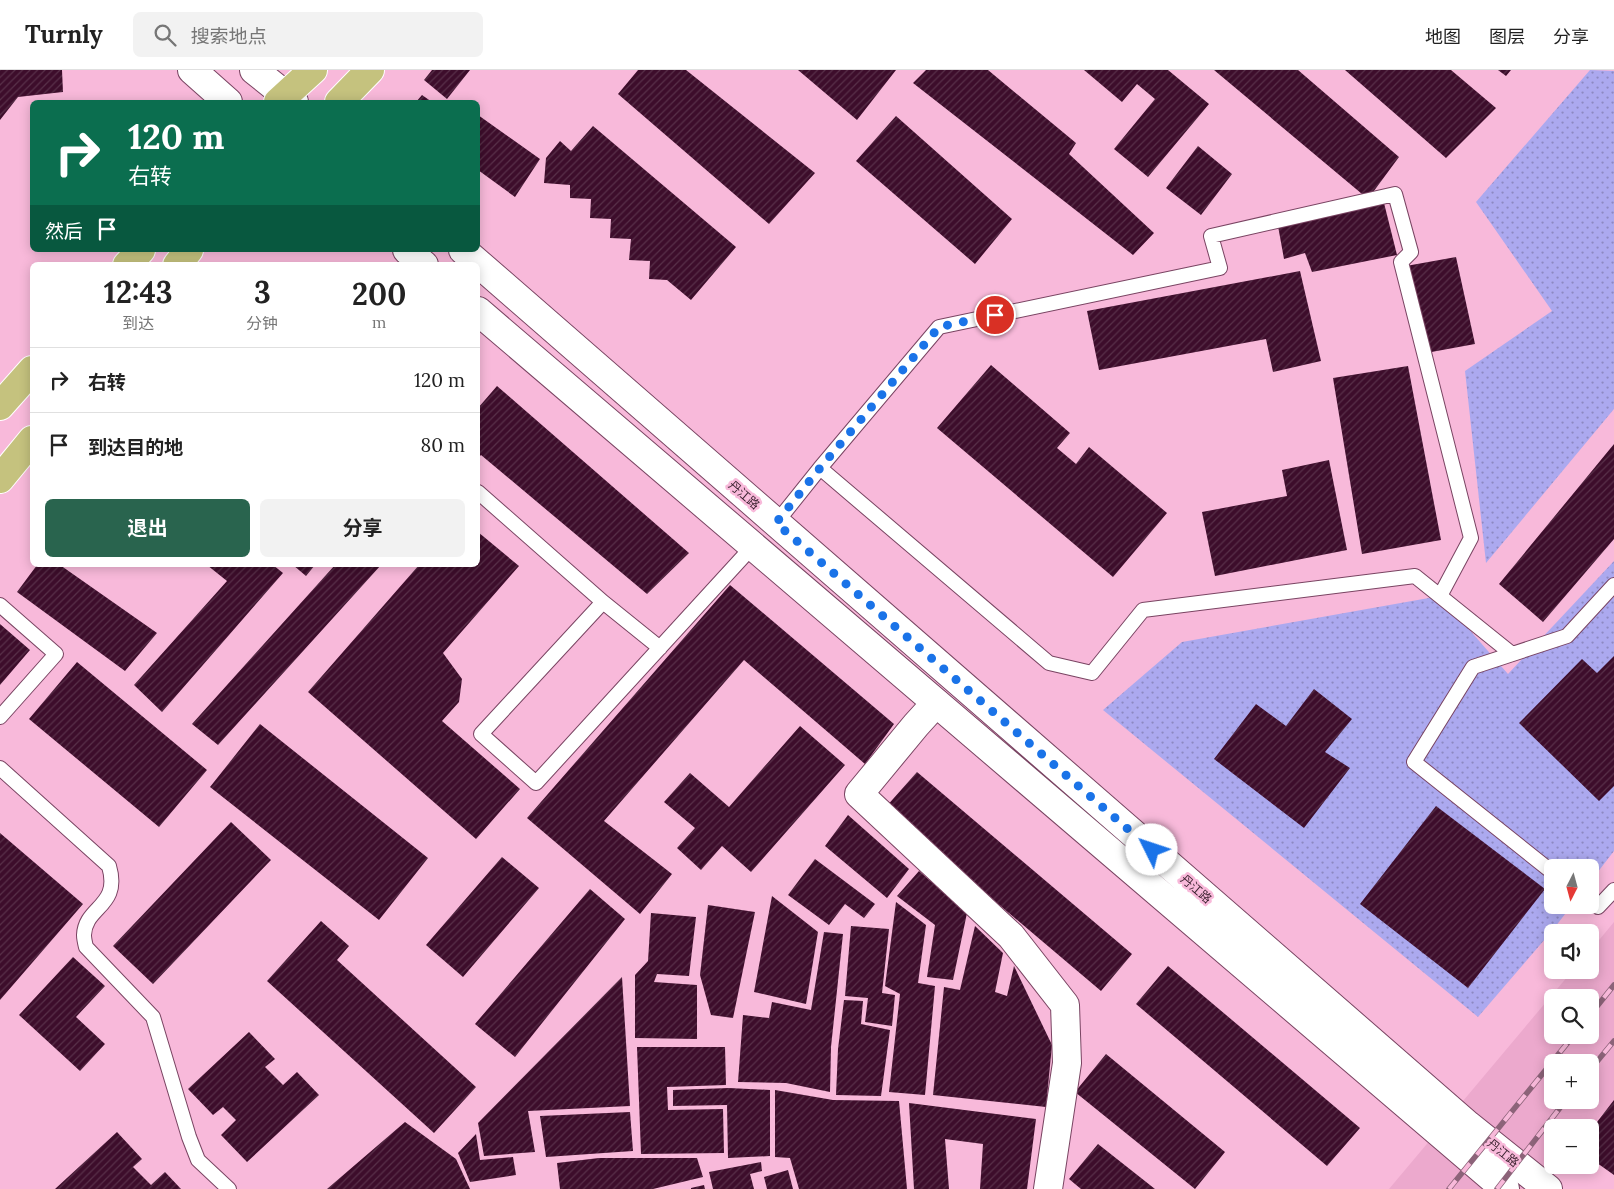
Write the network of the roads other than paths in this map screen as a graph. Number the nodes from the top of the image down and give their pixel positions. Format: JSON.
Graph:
{"nodes":[{"id":1,"x":254,"y":70,"type":"edge"},
{"id":2,"x":312,"y":70,"type":"edge"},
{"id":3,"x":367,"y":73,"type":"edge"},
{"id":4,"x":286,"y":100,"type":"edge"},
{"id":5,"x":341,"y":100,"type":"edge"},
{"id":6,"x":360,"y":100,"type":"edge"},
{"id":7,"x":139,"y":252,"type":"edge"},
{"id":8,"x":187,"y":252,"type":"edge"},
{"id":9,"x":409,"y":252,"type":"edge"},
{"id":10,"x":465,"y":252,"type":"edge"},
{"id":11,"x":130,"y":262,"type":"edge"},
{"id":12,"x":179,"y":262,"type":"edge"},
{"id":13,"x":421,"y":262,"type":"edge"},
{"id":14,"x":477,"y":262,"type":"edge"},
{"id":15,"x":480,"y":265,"type":"edge"},
{"id":16,"x":480,"y":313,"type":"edge"},
{"id":17,"x":30,"y":372,"type":"edge"},
{"id":18,"x":0,"y":406,"type":"edge"},
{"id":19,"x":30,"y":442,"type":"edge"},
{"id":20,"x":820,"y":468,"type":"junction"},
{"id":21,"x":0,"y":479,"type":"edge"},
{"id":22,"x":480,"y":494,"type":"edge"},
{"id":23,"x":776,"y":523,"type":"junction"},
{"id":24,"x":753,"y":546,"type":"junction"},
{"id":25,"x":1614,"y":585,"type":"edge"},
{"id":26,"x":1440,"y":596,"type":"junction"},
{"id":27,"x":603,"y":602,"type":"junction"},
{"id":28,"x":0,"y":605,"type":"edge"},
{"id":29,"x":660,"y":648,"type":"junction"},
{"id":30,"x":1512,"y":654,"type":"junction"},
{"id":31,"x":936,"y":704,"type":"junction"},
{"id":32,"x":0,"y":717,"type":"edge"},
{"id":33,"x":0,"y":768,"type":"edge"},
{"id":34,"x":1544,"y":866,"type":"edge"},
{"id":35,"x":1614,"y":890,"type":"edge"},
{"id":36,"x":1599,"y":906,"type":"edge"},
{"id":37,"x":229,"y":1189,"type":"edge"},
{"id":38,"x":1048,"y":1189,"type":"edge"},
{"id":39,"x":1506,"y":1189,"type":"edge"},
{"id":40,"x":1548,"y":1189,"type":"edge"}],
"edges":[{"from":1,"to":4,"type":"main road"},
{"from":2,"to":4,"type":"main road"},
{"from":3,"to":5,"type":"main road"},
{"from":3,"to":6,"type":"main road"},
{"from":7,"to":11,"type":"main road"},
{"from":8,"to":12,"type":"main road"},
{"from":9,"to":13,"type":"main road"},
{"from":10,"to":14,"type":"main road","name":"丹江路"},
{"from":15,"to":23,"type":"main road","name":"丹江路"},
{"from":16,"to":24,"type":"main road","name":"丹江路"},
{"from":17,"to":18,"type":"main road"},
{"from":19,"to":21,"type":"main road"},
{"from":20,"to":23,"type":"lane"},
{"from":20,"to":26,"type":"lane"},
{"from":20,"to":26,"type":"lane"},
{"from":22,"to":27,"type":"lane"},
{"from":23,"to":40,"type":"main road","name":"丹江路"},
{"from":24,"to":29,"type":"lane"},
{"from":24,"to":31,"type":"main road","name":"丹江路"},
{"from":25,"to":30,"type":"lane"},
{"from":26,"to":30,"type":"lane"},
{"from":27,"to":29,"type":"lane"},
{"from":27,"to":29,"type":"lane"},
{"from":28,"to":32,"type":"lane"},
{"from":30,"to":34,"type":"lane"},
{"from":31,"to":38,"type":"main road"},
{"from":31,"to":39,"type":"main road","name":"丹江路"},
{"from":33,"to":37,"type":"lane"},
{"from":35,"to":36,"type":"lane"}]}
